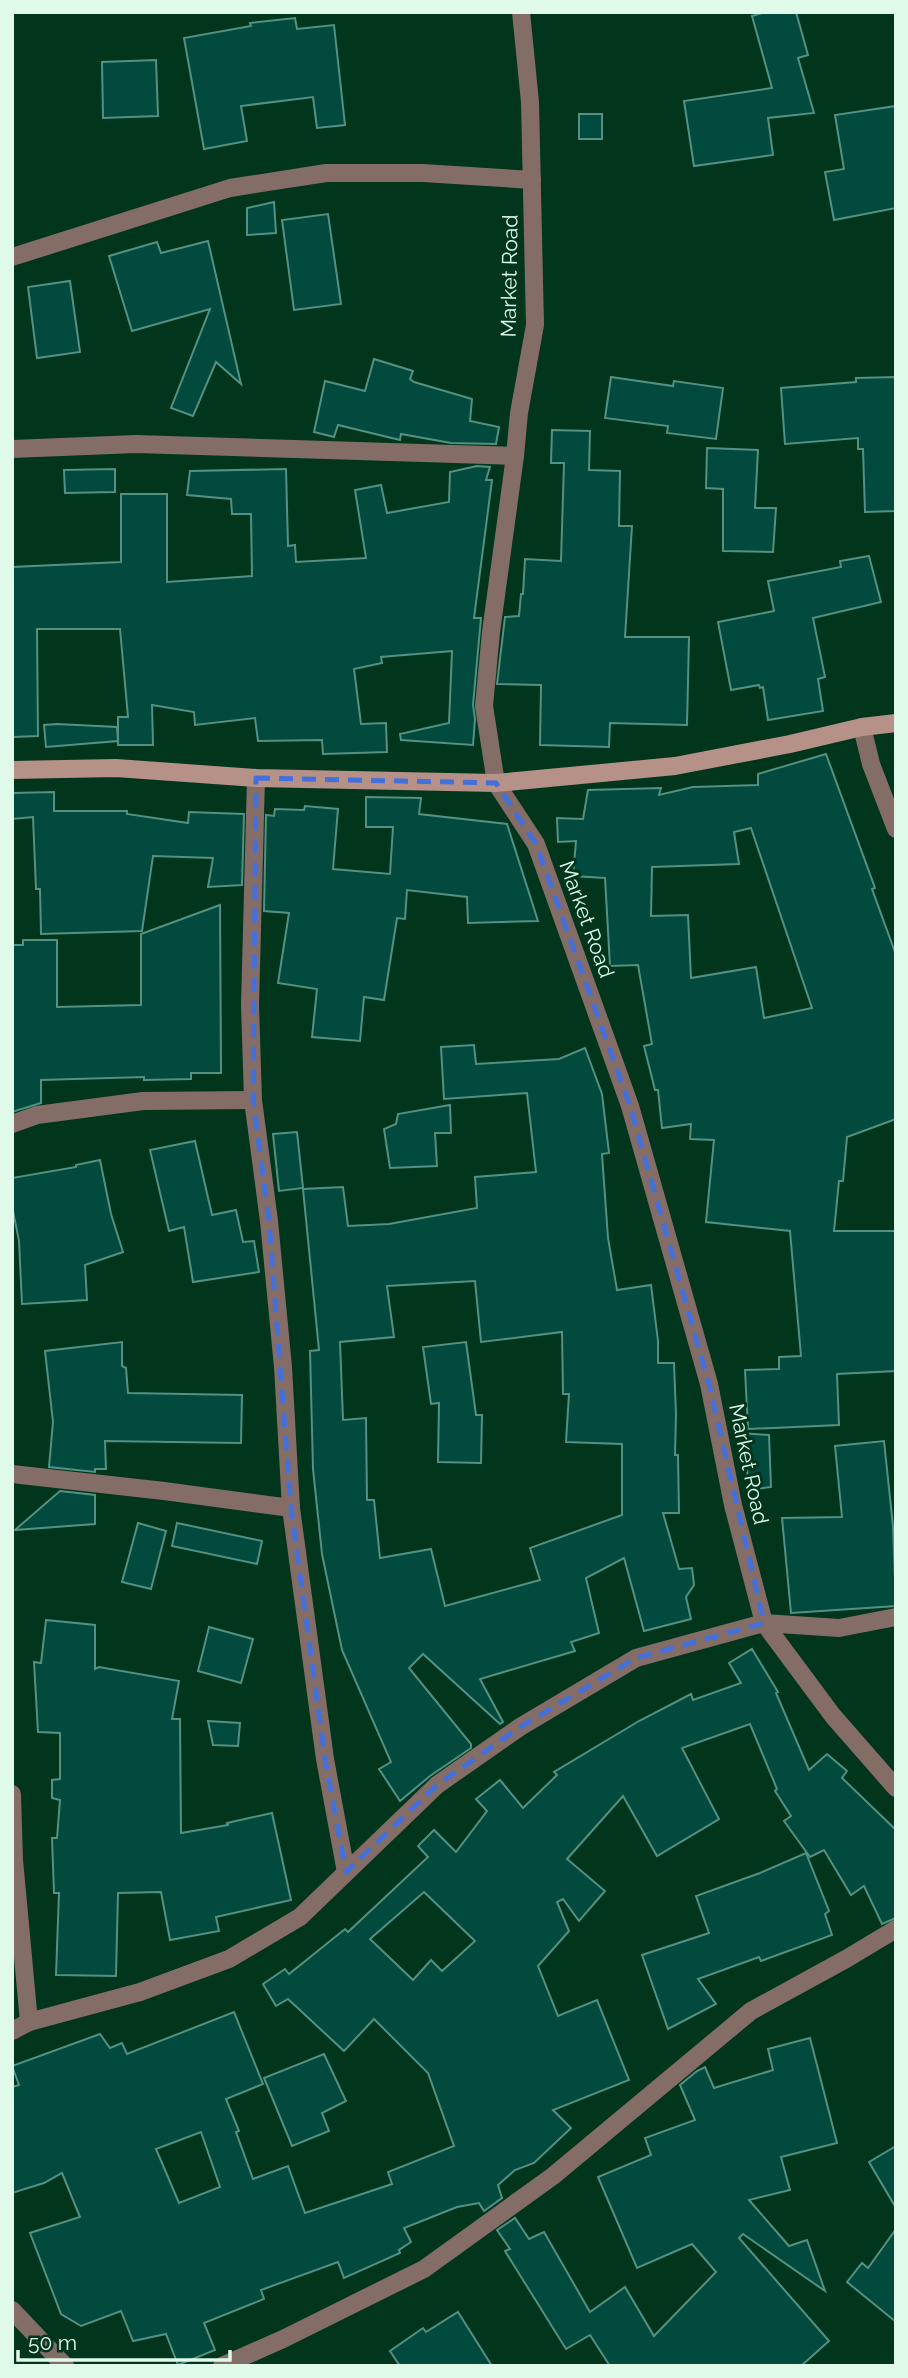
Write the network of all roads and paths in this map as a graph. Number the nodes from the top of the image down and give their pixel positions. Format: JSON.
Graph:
{"nodes":[{"id":1,"x":521,"y":12,"type":"edge"},
{"id":2,"x":532,"y":180,"type":"junction"},
{"id":3,"x":12,"y":257,"type":"edge"},
{"id":4,"x":12,"y":449,"type":"edge"},
{"id":5,"x":515,"y":456,"type":"junction"},
{"id":6,"x":896,"y":723,"type":"edge"},
{"id":7,"x":862,"y":727,"type":"junction"},
{"id":8,"x":12,"y":770,"type":"edge"},
{"id":9,"x":256,"y":778,"type":"junction"},
{"id":10,"x":496,"y":783,"type":"junction"},
{"id":11,"x":896,"y":829,"type":"edge"},
{"id":12,"x":253,"y":1100,"type":"junction"},
{"id":13,"x":12,"y":1124,"type":"edge"},
{"id":14,"x":12,"y":1474,"type":"edge"},
{"id":15,"x":291,"y":1508,"type":"junction"},
{"id":16,"x":896,"y":1617,"type":"edge"},
{"id":17,"x":764,"y":1623,"type":"junction"},
{"id":18,"x":896,"y":1788,"type":"edge"},
{"id":19,"x":12,"y":1794,"type":"edge"},
{"id":20,"x":346,"y":1872,"type":"junction"},
{"id":21,"x":896,"y":1929,"type":"edge"},
{"id":22,"x":29,"y":2022,"type":"junction"},
{"id":23,"x":12,"y":2031,"type":"edge"},
{"id":24,"x":12,"y":2310,"type":"edge"},
{"id":25,"x":65,"y":2366,"type":"edge"},
{"id":26,"x":222,"y":2366,"type":"edge"}],
"edges":[{"from":1,"to":2,"type":"street","name":"Market Road"},
{"from":2,"to":3,"type":"street"},
{"from":2,"to":5,"type":"street","name":"Market Road"},
{"from":4,"to":5,"type":"street"},
{"from":5,"to":10,"type":"street","name":"Market Road"},
{"from":6,"to":7,"type":"street"},
{"from":7,"to":10,"type":"street"},
{"from":7,"to":11,"type":"street"},
{"from":8,"to":9,"type":"street"},
{"from":9,"to":10,"type":"street"},
{"from":9,"to":12,"type":"street"},
{"from":10,"to":17,"type":"street","name":"Market Road"},
{"from":12,"to":13,"type":"street"},
{"from":12,"to":15,"type":"street"},
{"from":14,"to":15,"type":"street"},
{"from":15,"to":20,"type":"street"},
{"from":16,"to":17,"type":"street"},
{"from":17,"to":18,"type":"street","name":"Market Road"},
{"from":17,"to":20,"type":"street"},
{"from":19,"to":22,"type":"street"},
{"from":20,"to":22,"type":"street"},
{"from":21,"to":26,"type":"street"},
{"from":22,"to":23,"type":"street"},
{"from":24,"to":25,"type":"street"}]}
